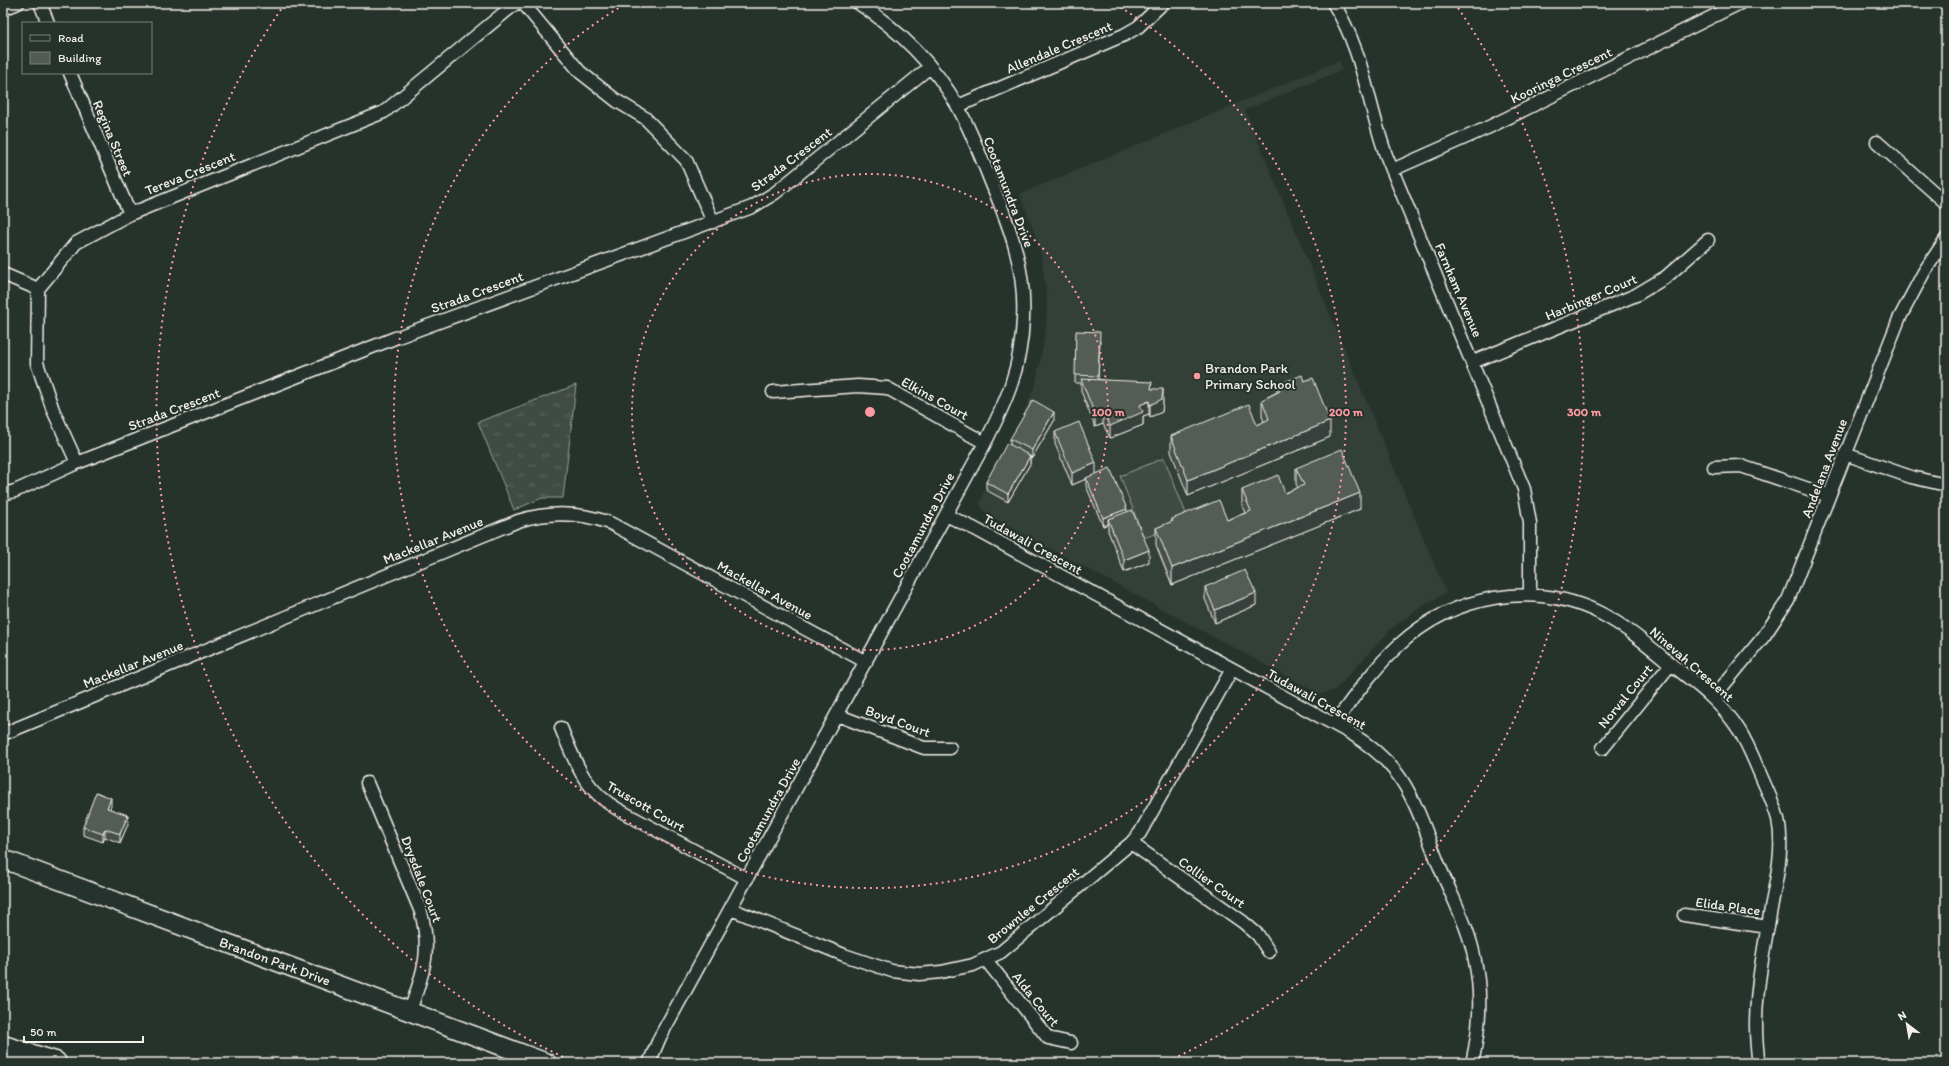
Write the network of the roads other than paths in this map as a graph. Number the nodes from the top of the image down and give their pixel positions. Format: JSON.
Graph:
{"nodes":[{"id":1,"x":18,"y":3,"type":"edge"},
{"id":2,"x":40,"y":3,"type":"edge"},
{"id":3,"x":516,"y":3,"type":"edge"},
{"id":4,"x":523,"y":3,"type":"edge"},
{"id":5,"x":858,"y":3,"type":"edge"},
{"id":6,"x":1163,"y":3,"type":"edge"},
{"id":7,"x":1334,"y":3,"type":"edge"},
{"id":8,"x":1740,"y":3,"type":"edge"},
{"id":9,"x":3,"y":9,"type":"edge"},
{"id":10,"x":48,"y":22,"type":"edge"},
{"id":11,"x":930,"y":67,"type":"junction"},
{"id":12,"x":70,"y":74,"type":"edge"},
{"id":13,"x":958,"y":106,"type":"junction"},
{"id":14,"x":1877,"y":142,"type":"dead end"},
{"id":15,"x":1392,"y":170,"type":"junction"},
{"id":16,"x":1946,"y":203,"type":"edge"},
{"id":17,"x":130,"y":214,"type":"junction"},
{"id":18,"x":713,"y":222,"type":"junction"},
{"id":19,"x":1708,"y":240,"type":"dead end"},
{"id":20,"x":1946,"y":240,"type":"edge"},
{"id":21,"x":3,"y":274,"type":"edge"},
{"id":22,"x":38,"y":289,"type":"junction"},
{"id":23,"x":1473,"y":362,"type":"junction"},
{"id":24,"x":773,"y":392,"type":"dead end"},
{"id":25,"x":985,"y":443,"type":"junction"},
{"id":26,"x":1845,"y":454,"type":"junction"},
{"id":27,"x":77,"y":463,"type":"junction"},
{"id":28,"x":1714,"y":467,"type":"dead end"},
{"id":29,"x":1946,"y":485,"type":"edge"},
{"id":30,"x":3,"y":494,"type":"edge"},
{"id":31,"x":1829,"y":496,"type":"junction"},
{"id":32,"x":946,"y":515,"type":"junction"},
{"id":33,"x":1530,"y":594,"type":"junction"},
{"id":34,"x":866,"y":662,"type":"junction"},
{"id":35,"x":1671,"y":664,"type":"junction"},
{"id":36,"x":1232,"y":669,"type":"junction"},
{"id":37,"x":1713,"y":698,"type":"junction"},
{"id":38,"x":837,"y":715,"type":"junction"},
{"id":39,"x":1334,"y":724,"type":"junction"},
{"id":40,"x":561,"y":728,"type":"dead end"},
{"id":41,"x":3,"y":734,"type":"edge"},
{"id":42,"x":950,"y":748,"type":"dead end"},
{"id":43,"x":1603,"y":748,"type":"dead end"},
{"id":44,"x":367,"y":783,"type":"dead end"},
{"id":45,"x":1131,"y":843,"type":"junction"},
{"id":46,"x":3,"y":859,"type":"edge"},
{"id":47,"x":747,"y":879,"type":"junction"},
{"id":48,"x":731,"y":909,"type":"junction"},
{"id":49,"x":1684,"y":915,"type":"dead end"},
{"id":50,"x":1768,"y":927,"type":"junction"},
{"id":51,"x":1270,"y":952,"type":"dead end"},
{"id":52,"x":986,"y":960,"type":"junction"},
{"id":53,"x":410,"y":1011,"type":"junction"},
{"id":54,"x":1071,"y":1043,"type":"dead end"},
{"id":55,"x":3,"y":1047,"type":"edge"},
{"id":56,"x":55,"y":1063,"type":"edge"},
{"id":57,"x":547,"y":1063,"type":"edge"},
{"id":58,"x":649,"y":1063,"type":"edge"},
{"id":59,"x":1472,"y":1063,"type":"edge"},
{"id":60,"x":1759,"y":1063,"type":"edge"}],
"edges":[{"from":1,"to":9,"type":"street"},
{"from":2,"to":10,"type":"street"},
{"from":3,"to":17,"type":"street","name":"Tereva Crescent"},
{"from":4,"to":18,"type":"street"},
{"from":5,"to":11,"type":"street","name":"Cootamundra Drive"},
{"from":6,"to":13,"type":"street","name":"Allendale Crescent"},
{"from":7,"to":15,"type":"street","name":"Farnham Avenue"},
{"from":8,"to":15,"type":"street","name":"Kooringa Crescent"},
{"from":11,"to":13,"type":"street","name":"Cootamundra Drive"},
{"from":11,"to":18,"type":"street","name":"Strada Crescent"},
{"from":12,"to":17,"type":"street","name":"Regina Street"},
{"from":13,"to":25,"type":"street","name":"Cootamundra Drive"},
{"from":14,"to":16,"type":"street"},
{"from":15,"to":23,"type":"street","name":"Farnham Avenue"},
{"from":17,"to":22,"type":"street","name":"Tereva Crescent"},
{"from":18,"to":27,"type":"street","name":"Strada Crescent"},
{"from":19,"to":23,"type":"street","name":"Harbinger Court"},
{"from":20,"to":26,"type":"street","name":"Andelana Avenue"},
{"from":21,"to":22,"type":"street"},
{"from":22,"to":27,"type":"street"},
{"from":23,"to":33,"type":"street","name":"Farnham Avenue"},
{"from":24,"to":25,"type":"street","name":"Elkins Court"},
{"from":25,"to":32,"type":"street","name":"Cootamundra Drive"},
{"from":26,"to":29,"type":"street"},
{"from":26,"to":31,"type":"street","name":"Andelana Avenue"},
{"from":27,"to":30,"type":"street","name":"Strada Crescent"},
{"from":28,"to":31,"type":"street"},
{"from":31,"to":37,"type":"street","name":"Andelana Avenue"},
{"from":32,"to":34,"type":"street","name":"Cootamundra Drive"},
{"from":32,"to":36,"type":"street","name":"Tudawali Crescent"},
{"from":33,"to":35,"type":"street","name":"Ninevah Crescent"},
{"from":33,"to":39,"type":"street","name":"Ninevah Crescent"},
{"from":34,"to":38,"type":"street","name":"Cootamundra Drive"},
{"from":34,"to":41,"type":"street","name":"Mackellar Avenue"},
{"from":35,"to":37,"type":"street","name":"Ninevah Crescent"},
{"from":35,"to":43,"type":"street","name":"Norval Court"},
{"from":36,"to":39,"type":"street","name":"Tudawali Crescent"},
{"from":36,"to":45,"type":"street","name":"Brownlee Crescent"},
{"from":37,"to":50,"type":"street","name":"Ninevah Crescent"},
{"from":38,"to":42,"type":"street","name":"Boyd Court"},
{"from":38,"to":47,"type":"street","name":"Cootamundra Drive"},
{"from":39,"to":59,"type":"street","name":"Tudawali Crescent"},
{"from":40,"to":47,"type":"street","name":"Truscott Court"},
{"from":44,"to":53,"type":"street","name":"Drysdale Court"},
{"from":45,"to":51,"type":"street","name":"Collier Court"},
{"from":45,"to":52,"type":"street","name":"Brownlee Crescent"},
{"from":46,"to":53,"type":"street","name":"Brandon Park Drive"},
{"from":47,"to":48,"type":"street","name":"Cootamundra Drive"},
{"from":48,"to":52,"type":"street","name":"Brownlee Crescent"},
{"from":48,"to":58,"type":"street","name":"Cootamundra Drive"},
{"from":49,"to":50,"type":"street","name":"Elida Place"},
{"from":50,"to":60,"type":"street","name":"Ninevah Crescent"},
{"from":52,"to":54,"type":"street","name":"Alda Court"},
{"from":53,"to":57,"type":"street","name":"Brandon Park Drive"},
{"from":55,"to":56,"type":"highway"}]}
